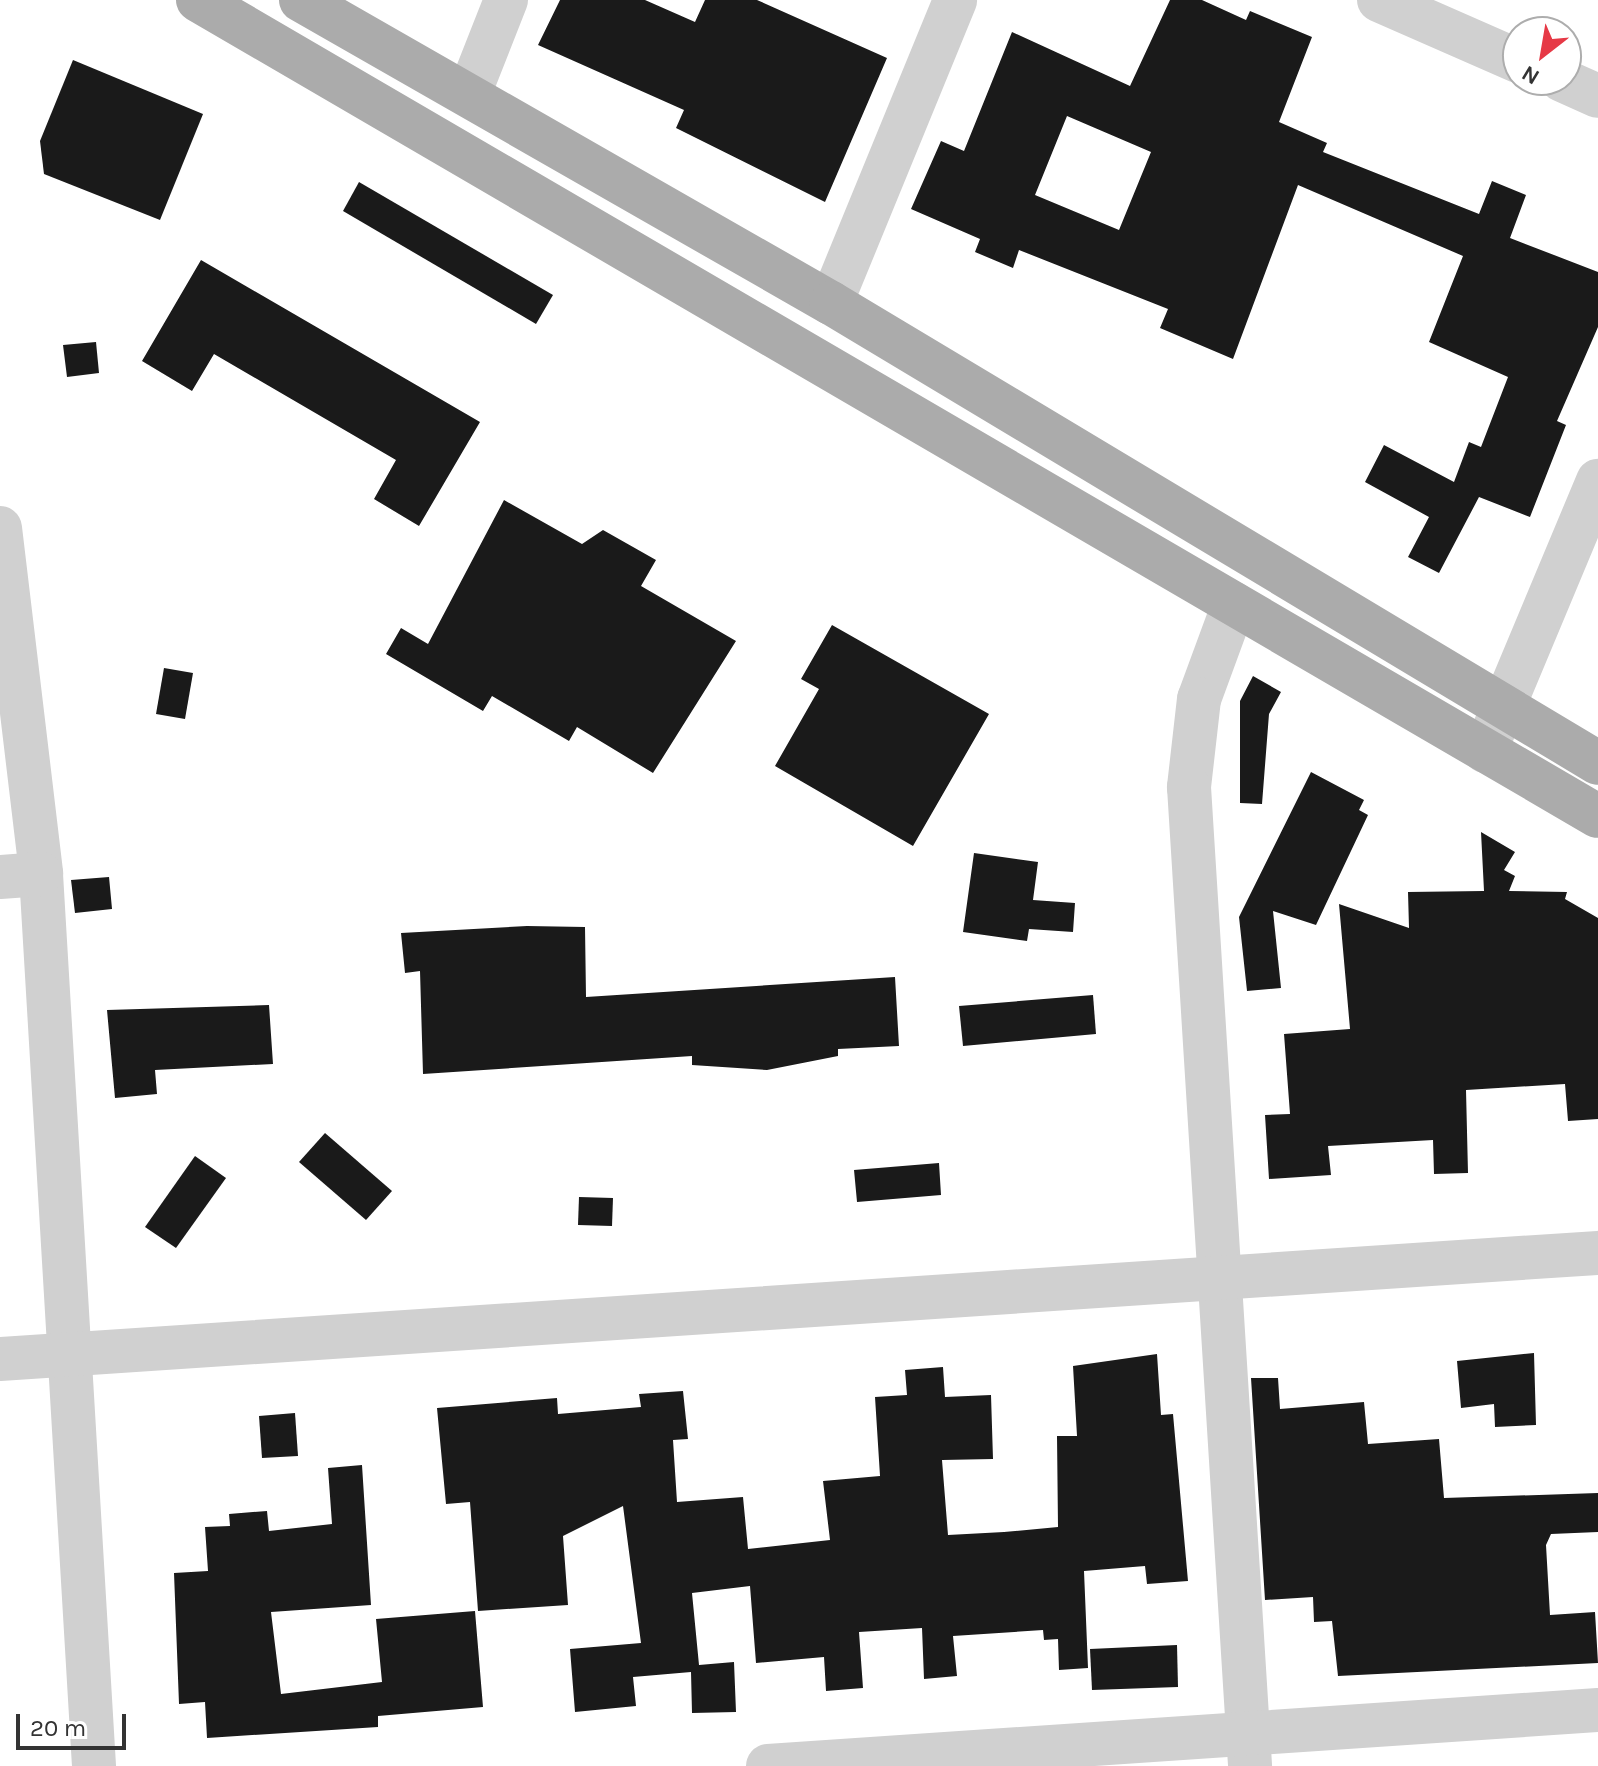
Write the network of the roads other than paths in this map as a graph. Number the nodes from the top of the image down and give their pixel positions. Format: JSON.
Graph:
{"nodes":[{"id":1,"x":198,"y":0,"type":"edge"},
{"id":2,"x":301,"y":0,"type":"edge"},
{"id":3,"x":506,"y":0,"type":"edge"},
{"id":4,"x":955,"y":0,"type":"edge"},
{"id":5,"x":1379,"y":0,"type":"edge"},
{"id":6,"x":1502,"y":54,"type":"edge"},
{"id":7,"x":469,"y":94,"type":"junction"},
{"id":8,"x":831,"y":303,"type":"junction"},
{"id":9,"x":1598,"y":481,"type":"edge"},
{"id":10,"x":0,"y":528,"type":"edge"},
{"id":11,"x":1234,"y":604,"type":"junction"},
{"id":12,"x":1501,"y":707,"type":"junction"},
{"id":13,"x":1485,"y":751,"type":"junction"},
{"id":14,"x":1598,"y":763,"type":"edge"},
{"id":15,"x":1598,"y":816,"type":"edge"},
{"id":16,"x":20,"y":876,"type":"edge"},
{"id":17,"x":1598,"y":1253,"type":"edge"},
{"id":18,"x":1223,"y":1277,"type":"junction"},
{"id":19,"x":72,"y":1355,"type":"junction"},
{"id":20,"x":0,"y":1359,"type":"edge"},
{"id":21,"x":1598,"y":1710,"type":"edge"},
{"id":22,"x":1249,"y":1750,"type":"edge"},
{"id":23,"x":94,"y":1766,"type":"edge"},
{"id":24,"x":768,"y":1766,"type":"edge"}],
"edges":[{"from":1,"to":11,"type":"main road"},
{"from":2,"to":7,"type":"main road"},
{"from":3,"to":7,"type":"street"},
{"from":4,"to":8,"type":"street"},
{"from":5,"to":6,"type":"street"},
{"from":7,"to":8,"type":"main road"},
{"from":8,"to":12,"type":"main road"},
{"from":9,"to":12,"type":"street"},
{"from":10,"to":16,"type":"street"},
{"from":11,"to":13,"type":"main road"},
{"from":11,"to":18,"type":"street"},
{"from":12,"to":13,"type":"street"},
{"from":12,"to":14,"type":"main road"},
{"from":13,"to":15,"type":"main road"},
{"from":16,"to":19,"type":"street"},
{"from":17,"to":18,"type":"street"},
{"from":18,"to":19,"type":"street"},
{"from":18,"to":22,"type":"street"},
{"from":19,"to":20,"type":"street"},
{"from":19,"to":23,"type":"street"},
{"from":21,"to":22,"type":"street"},
{"from":22,"to":24,"type":"street"}]}
